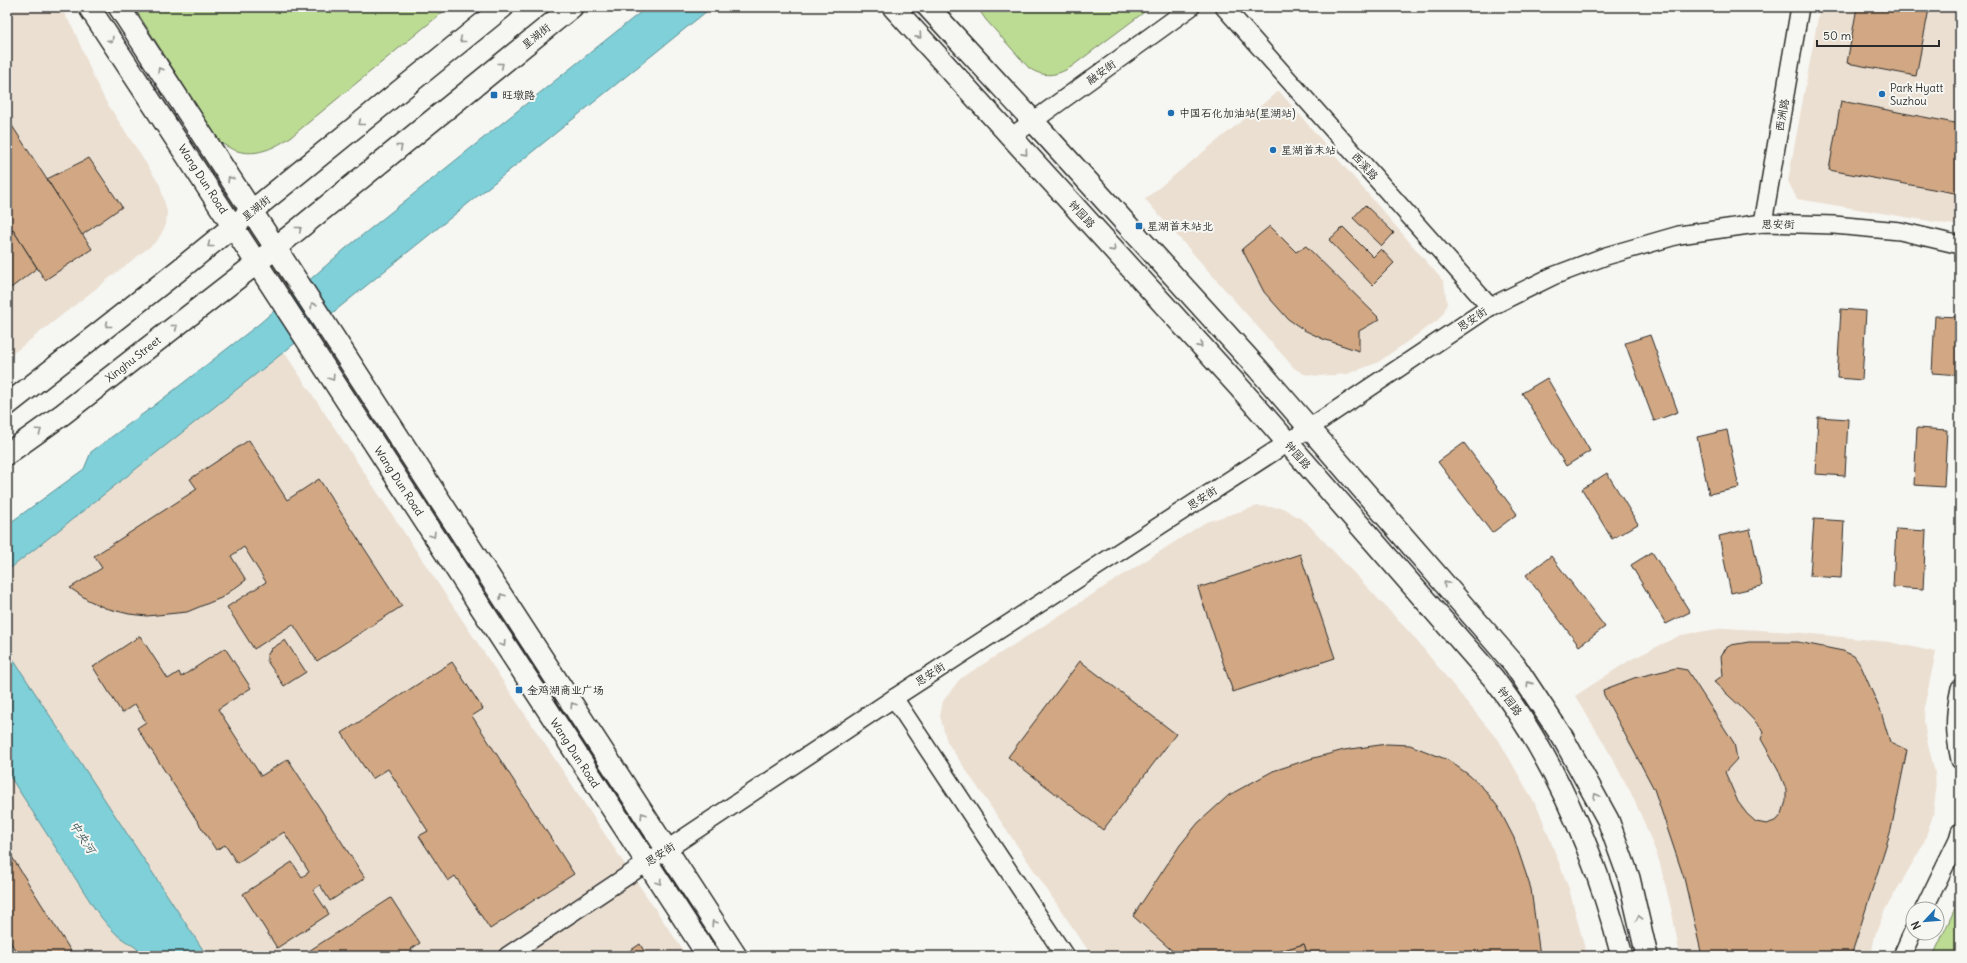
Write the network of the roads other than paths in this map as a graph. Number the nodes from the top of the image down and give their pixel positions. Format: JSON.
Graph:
{"nodes":[{"id":1,"x":89,"y":7,"type":"edge"},
{"id":2,"x":119,"y":7,"type":"edge"},
{"id":3,"x":503,"y":7,"type":"edge"},
{"id":4,"x":572,"y":7,"type":"edge"},
{"id":5,"x":893,"y":7,"type":"edge"},
{"id":6,"x":928,"y":7,"type":"edge"},
{"id":7,"x":1191,"y":7,"type":"edge"},
{"id":8,"x":1224,"y":7,"type":"edge"},
{"id":9,"x":1800,"y":7,"type":"edge"},
{"id":10,"x":1033,"y":121,"type":"junction"},
{"id":11,"x":1011,"y":137,"type":"junction"},
{"id":12,"x":252,"y":212,"type":"junction"},
{"id":13,"x":1763,"y":223,"type":"junction"},
{"id":14,"x":234,"y":226,"type":"junction"},
{"id":15,"x":1960,"y":245,"type":"edge"},
{"id":16,"x":275,"y":248,"type":"junction"},
{"id":17,"x":258,"y":262,"type":"junction"},
{"id":18,"x":1490,"y":307,"type":"junction"},
{"id":19,"x":7,"y":405,"type":"edge"},
{"id":20,"x":1309,"y":428,"type":"junction"},
{"id":21,"x":1287,"y":443,"type":"junction"},
{"id":22,"x":7,"y":454,"type":"edge"},
{"id":23,"x":1960,"y":688,"type":"edge"},
{"id":24,"x":894,"y":698,"type":"junction"},
{"id":25,"x":1960,"y":760,"type":"edge"},
{"id":26,"x":1960,"y":832,"type":"edge"},
{"id":27,"x":666,"y":850,"type":"junction"},
{"id":28,"x":646,"y":863,"type":"junction"},
{"id":29,"x":1928,"y":901,"type":"edge"},
{"id":30,"x":1909,"y":941,"type":"edge"},
{"id":31,"x":507,"y":956,"type":"edge"},
{"id":32,"x":708,"y":956,"type":"edge"},
{"id":33,"x":736,"y":956,"type":"edge"},
{"id":34,"x":1065,"y":956,"type":"edge"},
{"id":35,"x":1622,"y":956,"type":"edge"},
{"id":36,"x":1647,"y":956,"type":"edge"},
{"id":37,"x":1902,"y":956,"type":"edge"}],
"edges":[{"from":1,"to":14,"type":"main road","name":"Wang Dun Road","one_way":true},
{"from":12,"to":2,"type":"main road","name":"Wang Dun Road","one_way":true},
{"from":3,"to":12,"type":"main road","name":"星湖街","one_way":true},
{"from":16,"to":4,"type":"main road","name":"星湖街","one_way":true},
{"from":5,"to":11,"type":"main road","name":"钟园路","one_way":true},
{"from":6,"to":10,"type":"main road"},
{"from":7,"to":10,"type":"street","name":"融安街"},
{"from":8,"to":18,"type":"street","name":"西溪路"},
{"from":9,"to":13,"type":"street","name":"西洲路"},
{"from":10,"to":11,"type":"street","name":"融安街"},
{"from":10,"to":20,"type":"main road"},
{"from":11,"to":21,"type":"main road","name":"钟园路","one_way":true},
{"from":12,"to":14,"type":"main road","name":"星湖街"},
{"from":12,"to":16,"type":"main road","name":"Wang Dun Road"},
{"from":13,"to":15,"type":"street","name":"思安街"},
{"from":13,"to":18,"type":"street","name":"思安街"},
{"from":14,"to":17,"type":"main road","name":"Wang Dun Road"},
{"from":14,"to":19,"type":"main road","name":"星湖街","one_way":true},
{"from":16,"to":17,"type":"main road","name":"星湖街"},
{"from":27,"to":16,"type":"main road","name":"Wang Dun Road","one_way":true},
{"from":22,"to":17,"type":"main road","name":"Xinghu Street","one_way":true},
{"from":17,"to":28,"type":"main road","name":"Wang Dun Road","one_way":true},
{"from":18,"to":20,"type":"street","name":"思安街"},
{"from":20,"to":21,"type":"street","name":"思安街"},
{"from":36,"to":20,"type":"main road","one_way":true},
{"from":21,"to":24,"type":"street","name":"思安街"},
{"from":21,"to":35,"type":"main road","name":"钟园路"},
{"from":23,"to":25,"type":"street"},
{"from":24,"to":27,"type":"street","name":"思安街"},
{"from":24,"to":34,"type":"street"},
{"from":26,"to":29,"type":"street"},
{"from":27,"to":28,"type":"street","name":"思安街"},
{"from":33,"to":27,"type":"main road","name":"Wang Dun Road","one_way":true},
{"from":28,"to":31,"type":"street","name":"思安街"},
{"from":28,"to":32,"type":"main road","name":"Wang Dun Road","one_way":true},
{"from":30,"to":37,"type":"street"}]}
